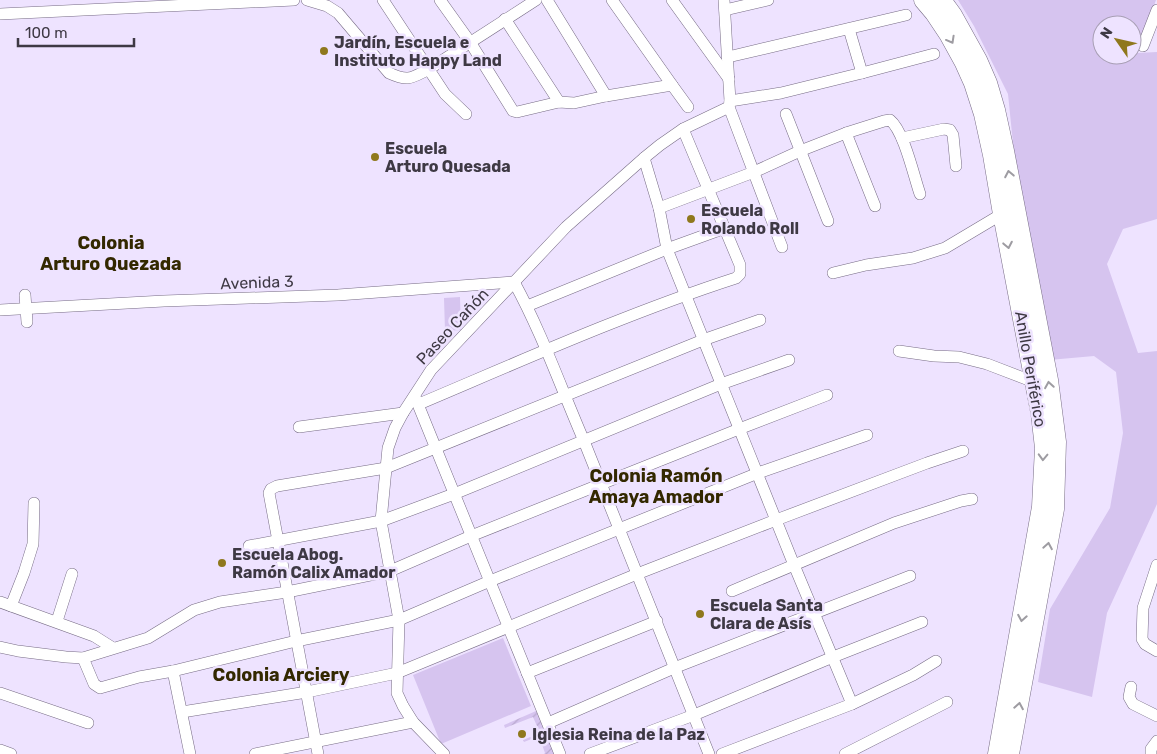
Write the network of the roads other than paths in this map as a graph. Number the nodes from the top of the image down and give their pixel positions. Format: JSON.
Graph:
{"nodes":[{"id":1,"x":294,"y":0,"type":"edge"},
{"id":2,"x":307,"y":0,"type":"edge"},
{"id":3,"x":383,"y":0,"type":"edge"},
{"id":4,"x":440,"y":0,"type":"edge"},
{"id":5,"x":536,"y":0,"type":"edge"},
{"id":6,"x":547,"y":0,"type":"edge"},
{"id":7,"x":612,"y":0,"type":"edge"},
{"id":8,"x":672,"y":0,"type":"edge"},
{"id":9,"x":768,"y":0,"type":"edge"},
{"id":10,"x":923,"y":0,"type":"edge"},
{"id":11,"x":942,"y":0,"type":"edge"},
{"id":12,"x":272,"y":1,"type":"edge"},
{"id":13,"x":725,"y":5,"type":"edge"},
{"id":14,"x":1157,"y":10,"type":"edge"},
{"id":15,"x":0,"y":14,"type":"edge"},
{"id":16,"x":906,"y":15,"type":"dead end"},
{"id":17,"x":505,"y":20,"type":"junction"},
{"id":18,"x":849,"y":29,"type":"junction"},
{"id":19,"x":470,"y":42,"type":"junction"},
{"id":20,"x":1144,"y":46,"type":"dead end"},
{"id":21,"x":934,"y":54,"type":"dead end"},
{"id":22,"x":728,"y":57,"type":"junction"},
{"id":23,"x":429,"y":69,"type":"junction"},
{"id":24,"x":862,"y":73,"type":"junction"},
{"id":25,"x":729,"y":79,"type":"junction"},
{"id":26,"x":672,"y":85,"type":"junction"},
{"id":27,"x":606,"y":96,"type":"junction"},
{"id":28,"x":559,"y":102,"type":"junction"},
{"id":29,"x":729,"y":104,"type":"junction"},
{"id":30,"x":688,"y":107,"type":"dead end"},
{"id":31,"x":466,"y":114,"type":"dead end"},
{"id":32,"x":786,"y":114,"type":"dead end"},
{"id":33,"x":683,"y":130,"type":"junction"},
{"id":34,"x":846,"y":133,"type":"junction"},
{"id":35,"x":902,"y":138,"type":"junction"},
{"id":36,"x":800,"y":151,"type":"junction"},
{"id":37,"x":644,"y":158,"type":"junction"},
{"id":38,"x":956,"y":166,"type":"dead end"},
{"id":39,"x":754,"y":172,"type":"junction"},
{"id":40,"x":708,"y":189,"type":"junction"},
{"id":41,"x":920,"y":194,"type":"dead end"},
{"id":42,"x":875,"y":206,"type":"dead end"},
{"id":43,"x":659,"y":208,"type":"junction"},
{"id":44,"x":1002,"y":214,"type":"junction"},
{"id":45,"x":828,"y":221,"type":"dead end"},
{"id":46,"x":724,"y":228,"type":"junction"},
{"id":47,"x":782,"y":247,"type":"dead end"},
{"id":48,"x":667,"y":248,"type":"junction"},
{"id":49,"x":832,"y":273,"type":"dead end"},
{"id":50,"x":514,"y":282,"type":"junction"},
{"id":51,"x":685,"y":294,"type":"junction"},
{"id":52,"x":25,"y":295,"type":"dead end"},
{"id":53,"x":527,"y":306,"type":"junction"},
{"id":54,"x":26,"y":308,"type":"junction"},
{"id":55,"x":0,"y":310,"type":"edge"},
{"id":56,"x":760,"y":320,"type":"dead end"},
{"id":57,"x":27,"y":322,"type":"dead end"},
{"id":58,"x":703,"y":340,"type":"junction"},
{"id":59,"x":547,"y":350,"type":"junction"},
{"id":60,"x":899,"y":351,"type":"dead end"},
{"id":61,"x":789,"y":360,"type":"dead end"},
{"id":62,"x":1034,"y":382,"type":"junction"},
{"id":63,"x":722,"y":384,"type":"junction"},
{"id":64,"x":828,"y":395,"type":"dead end"},
{"id":65,"x":564,"y":396,"type":"junction"},
{"id":66,"x":416,"y":400,"type":"junction"},
{"id":67,"x":403,"y":413,"type":"junction"},
{"id":68,"x":299,"y":427,"type":"dead end"},
{"id":69,"x":739,"y":429,"type":"junction"},
{"id":70,"x":867,"y":435,"type":"dead end"},
{"id":71,"x":584,"y":441,"type":"junction"},
{"id":72,"x":436,"y":448,"type":"junction"},
{"id":73,"x":963,"y":451,"type":"dead end"},
{"id":74,"x":386,"y":468,"type":"junction"},
{"id":75,"x":758,"y":473,"type":"junction"},
{"id":76,"x":600,"y":484,"type":"junction"},
{"id":77,"x":454,"y":494,"type":"junction"},
{"id":78,"x":972,"y":499,"type":"dead end"},
{"id":79,"x":34,"y":503,"type":"dead end"},
{"id":80,"x":776,"y":520,"type":"junction"},
{"id":81,"x":381,"y":521,"type":"junction"},
{"id":82,"x":619,"y":530,"type":"junction"},
{"id":83,"x":471,"y":536,"type":"junction"},
{"id":84,"x":277,"y":540,"type":"junction"},
{"id":85,"x":249,"y":546,"type":"dead end"},
{"id":86,"x":794,"y":565,"type":"junction"},
{"id":87,"x":1157,"y":565,"type":"edge"},
{"id":88,"x":390,"y":571,"type":"junction"},
{"id":89,"x":72,"y":574,"type":"dead end"},
{"id":90,"x":637,"y":574,"type":"junction"},
{"id":91,"x":910,"y":576,"type":"dead end"},
{"id":92,"x":490,"y":581,"type":"junction"},
{"id":93,"x":732,"y":591,"type":"dead end"},
{"id":94,"x":287,"y":592,"type":"junction"},
{"id":95,"x":6,"y":604,"type":"edge"},
{"id":96,"x":815,"y":614,"type":"junction"},
{"id":97,"x":400,"y":620,"type":"junction"},
{"id":98,"x":57,"y":621,"type":"junction"},
{"id":99,"x":657,"y":621,"type":"junction"},
{"id":100,"x":922,"y":622,"type":"dead end"},
{"id":101,"x":508,"y":628,"type":"junction"},
{"id":102,"x":296,"y":640,"type":"junction"},
{"id":103,"x":0,"y":647,"type":"edge"},
{"id":104,"x":112,"y":648,"type":"junction"},
{"id":105,"x":1157,"y":651,"type":"edge"},
{"id":106,"x":833,"y":657,"type":"junction"},
{"id":107,"x":83,"y":658,"type":"junction"},
{"id":108,"x":936,"y":661,"type":"dead end"},
{"id":109,"x":674,"y":668,"type":"junction"},
{"id":110,"x":172,"y":671,"type":"junction"},
{"id":111,"x":397,"y":673,"type":"junction"},
{"id":112,"x":527,"y":673,"type":"junction"},
{"id":113,"x":1131,"y":687,"type":"dead end"},
{"id":114,"x":307,"y":692,"type":"junction"},
{"id":115,"x":0,"y":693,"type":"edge"},
{"id":116,"x":947,"y":702,"type":"dead end"},
{"id":117,"x":852,"y":704,"type":"junction"},
{"id":118,"x":182,"y":712,"type":"junction"},
{"id":119,"x":694,"y":714,"type":"junction"},
{"id":120,"x":1157,"y":716,"type":"edge"},
{"id":121,"x":414,"y":722,"type":"junction"},
{"id":122,"x":88,"y":723,"type":"dead end"},
{"id":123,"x":548,"y":723,"type":"junction"},
{"id":124,"x":1157,"y":741,"type":"edge"},
{"id":125,"x":315,"y":742,"type":"junction"},
{"id":126,"x":0,"y":750,"type":"edge"},
{"id":127,"x":11,"y":754,"type":"edge"},
{"id":128,"x":190,"y":754,"type":"edge"},
{"id":129,"x":255,"y":754,"type":"edge"},
{"id":130,"x":318,"y":754,"type":"edge"},
{"id":131,"x":444,"y":754,"type":"edge"},
{"id":132,"x":560,"y":754,"type":"edge"},
{"id":133,"x":590,"y":754,"type":"edge"},
{"id":134,"x":709,"y":754,"type":"edge"},
{"id":135,"x":722,"y":754,"type":"edge"},
{"id":136,"x":845,"y":754,"type":"edge"},
{"id":137,"x":997,"y":754,"type":"edge"},
{"id":138,"x":1010,"y":754,"type":"edge"},
{"id":139,"x":1151,"y":754,"type":"edge"}],
"edges":[{"from":1,"to":12,"type":"street"},
{"from":2,"to":23,"type":"street"},
{"from":3,"to":23,"type":"street"},
{"from":4,"to":19,"type":"street"},
{"from":5,"to":17,"type":"street"},
{"from":6,"to":27,"type":"street"},
{"from":7,"to":26,"type":"street"},
{"from":8,"to":25,"type":"street"},
{"from":9,"to":13,"type":"street"},
{"from":10,"to":44,"type":"highway","name":"Anillo Periférico","one_way":true},
{"from":138,"to":11,"type":"highway","name":"Anillo Periférico","one_way":true},
{"from":12,"to":15,"type":"street"},
{"from":13,"to":22,"type":"street"},
{"from":14,"to":20,"type":"street"},
{"from":16,"to":18,"type":"street"},
{"from":17,"to":19,"type":"street"},
{"from":17,"to":28,"type":"street"},
{"from":18,"to":22,"type":"street"},
{"from":18,"to":24,"type":"street"},
{"from":19,"to":23,"type":"street"},
{"from":19,"to":28,"type":"street"},
{"from":21,"to":24,"type":"street","name":"Paseo Cañón"},
{"from":22,"to":25,"type":"street"},
{"from":23,"to":31,"type":"street"},
{"from":24,"to":29,"type":"street","name":"Paseo Cañón"},
{"from":25,"to":29,"type":"street"},
{"from":26,"to":27,"type":"street"},
{"from":26,"to":30,"type":"street"},
{"from":27,"to":28,"type":"street"},
{"from":29,"to":33,"type":"street","name":"Paseo Cañón"},
{"from":29,"to":39,"type":"street"},
{"from":32,"to":36,"type":"street"},
{"from":33,"to":37,"type":"street","name":"Paseo Cañón"},
{"from":33,"to":40,"type":"street"},
{"from":34,"to":35,"type":"street"},
{"from":34,"to":36,"type":"street"},
{"from":34,"to":42,"type":"street"},
{"from":35,"to":38,"type":"street"},
{"from":35,"to":41,"type":"street"},
{"from":36,"to":39,"type":"street"},
{"from":36,"to":45,"type":"street"},
{"from":37,"to":43,"type":"street"},
{"from":37,"to":50,"type":"street","name":"Paseo Cañón"},
{"from":39,"to":40,"type":"street"},
{"from":39,"to":47,"type":"street"},
{"from":40,"to":43,"type":"street"},
{"from":40,"to":46,"type":"street"},
{"from":43,"to":48,"type":"street"},
{"from":44,"to":49,"type":"street"},
{"from":44,"to":62,"type":"highway","name":"Anillo Periférico","one_way":true},
{"from":46,"to":48,"type":"street"},
{"from":46,"to":51,"type":"street"},
{"from":48,"to":51,"type":"street"},
{"from":48,"to":53,"type":"street"},
{"from":50,"to":53,"type":"street"},
{"from":50,"to":54,"type":"street","name":"Avenida 3"},
{"from":50,"to":66,"type":"street","name":"Paseo Cañón"},
{"from":51,"to":58,"type":"street"},
{"from":51,"to":59,"type":"street"},
{"from":52,"to":54,"type":"street"},
{"from":53,"to":59,"type":"street"},
{"from":54,"to":55,"type":"street","name":"Avenida 3"},
{"from":54,"to":57,"type":"street"},
{"from":56,"to":58,"type":"street"},
{"from":58,"to":63,"type":"street"},
{"from":58,"to":65,"type":"street"},
{"from":59,"to":65,"type":"street"},
{"from":59,"to":66,"type":"street"},
{"from":60,"to":62,"type":"street"},
{"from":61,"to":63,"type":"street"},
{"from":62,"to":137,"type":"highway","name":"Anillo Periférico","one_way":true},
{"from":63,"to":69,"type":"street"},
{"from":63,"to":71,"type":"street"},
{"from":64,"to":69,"type":"street"},
{"from":65,"to":71,"type":"street"},
{"from":65,"to":72,"type":"street"},
{"from":66,"to":67,"type":"street","name":"Paseo Cañón"},
{"from":66,"to":72,"type":"street"},
{"from":67,"to":68,"type":"street"},
{"from":67,"to":74,"type":"street","name":"Paseo Cañón"},
{"from":69,"to":75,"type":"street"},
{"from":69,"to":76,"type":"street"},
{"from":70,"to":75,"type":"street"},
{"from":71,"to":76,"type":"street"},
{"from":71,"to":77,"type":"street"},
{"from":72,"to":74,"type":"street"},
{"from":72,"to":77,"type":"street"},
{"from":73,"to":80,"type":"street"},
{"from":74,"to":81,"type":"street","name":"Paseo Cañón"},
{"from":74,"to":84,"type":"street"},
{"from":75,"to":80,"type":"street"},
{"from":75,"to":82,"type":"street"},
{"from":76,"to":82,"type":"street"},
{"from":76,"to":83,"type":"street"},
{"from":77,"to":81,"type":"street"},
{"from":77,"to":83,"type":"street"},
{"from":78,"to":86,"type":"street"},
{"from":79,"to":95,"type":"street"},
{"from":80,"to":86,"type":"street"},
{"from":80,"to":90,"type":"street"},
{"from":81,"to":84,"type":"street"},
{"from":81,"to":88,"type":"street","name":"Paseo Cañón"},
{"from":82,"to":90,"type":"street"},
{"from":82,"to":92,"type":"street"},
{"from":83,"to":88,"type":"street"},
{"from":83,"to":92,"type":"street"},
{"from":84,"to":85,"type":"street"},
{"from":84,"to":94,"type":"street"},
{"from":86,"to":93,"type":"street"},
{"from":86,"to":96,"type":"street"},
{"from":87,"to":105,"type":"street"},
{"from":88,"to":94,"type":"street"},
{"from":88,"to":97,"type":"street","name":"Paseo Cañón"},
{"from":89,"to":98,"type":"street"},
{"from":90,"to":99,"type":"street"},
{"from":90,"to":101,"type":"street"},
{"from":91,"to":96,"type":"street"},
{"from":92,"to":97,"type":"street"},
{"from":92,"to":101,"type":"street"},
{"from":94,"to":102,"type":"street"},
{"from":94,"to":104,"type":"street"},
{"from":95,"to":98,"type":"street"},
{"from":96,"to":106,"type":"street"},
{"from":96,"to":109,"type":"street"},
{"from":97,"to":102,"type":"street"},
{"from":97,"to":111,"type":"street","name":"Paseo Cañón"},
{"from":98,"to":104,"type":"street"},
{"from":99,"to":109,"type":"street"},
{"from":99,"to":112,"type":"street"},
{"from":100,"to":106,"type":"street"},
{"from":101,"to":111,"type":"street"},
{"from":101,"to":112,"type":"street"},
{"from":102,"to":110,"type":"street"},
{"from":102,"to":114,"type":"street"},
{"from":103,"to":107,"type":"street"},
{"from":104,"to":107,"type":"street"},
{"from":106,"to":117,"type":"street"},
{"from":106,"to":119,"type":"street"},
{"from":107,"to":110,"type":"street"},
{"from":108,"to":117,"type":"street"},
{"from":109,"to":119,"type":"street"},
{"from":109,"to":123,"type":"street"},
{"from":110,"to":118,"type":"street"},
{"from":111,"to":114,"type":"street"},
{"from":111,"to":121,"type":"street","name":"Paseo Cañón"},
{"from":112,"to":123,"type":"street"},
{"from":113,"to":120,"type":"street"},
{"from":114,"to":118,"type":"street"},
{"from":114,"to":125,"type":"street"},
{"from":115,"to":122,"type":"street"},
{"from":116,"to":136,"type":"street"},
{"from":117,"to":135,"type":"street"},
{"from":118,"to":128,"type":"street"},
{"from":119,"to":133,"type":"street"},
{"from":119,"to":134,"type":"street"},
{"from":121,"to":125,"type":"street"},
{"from":121,"to":131,"type":"street","name":"Paseo Cañón"},
{"from":123,"to":132,"type":"street"},
{"from":124,"to":139,"type":"street"},
{"from":125,"to":129,"type":"street"},
{"from":125,"to":130,"type":"street"},
{"from":126,"to":127,"type":"street"}]}
